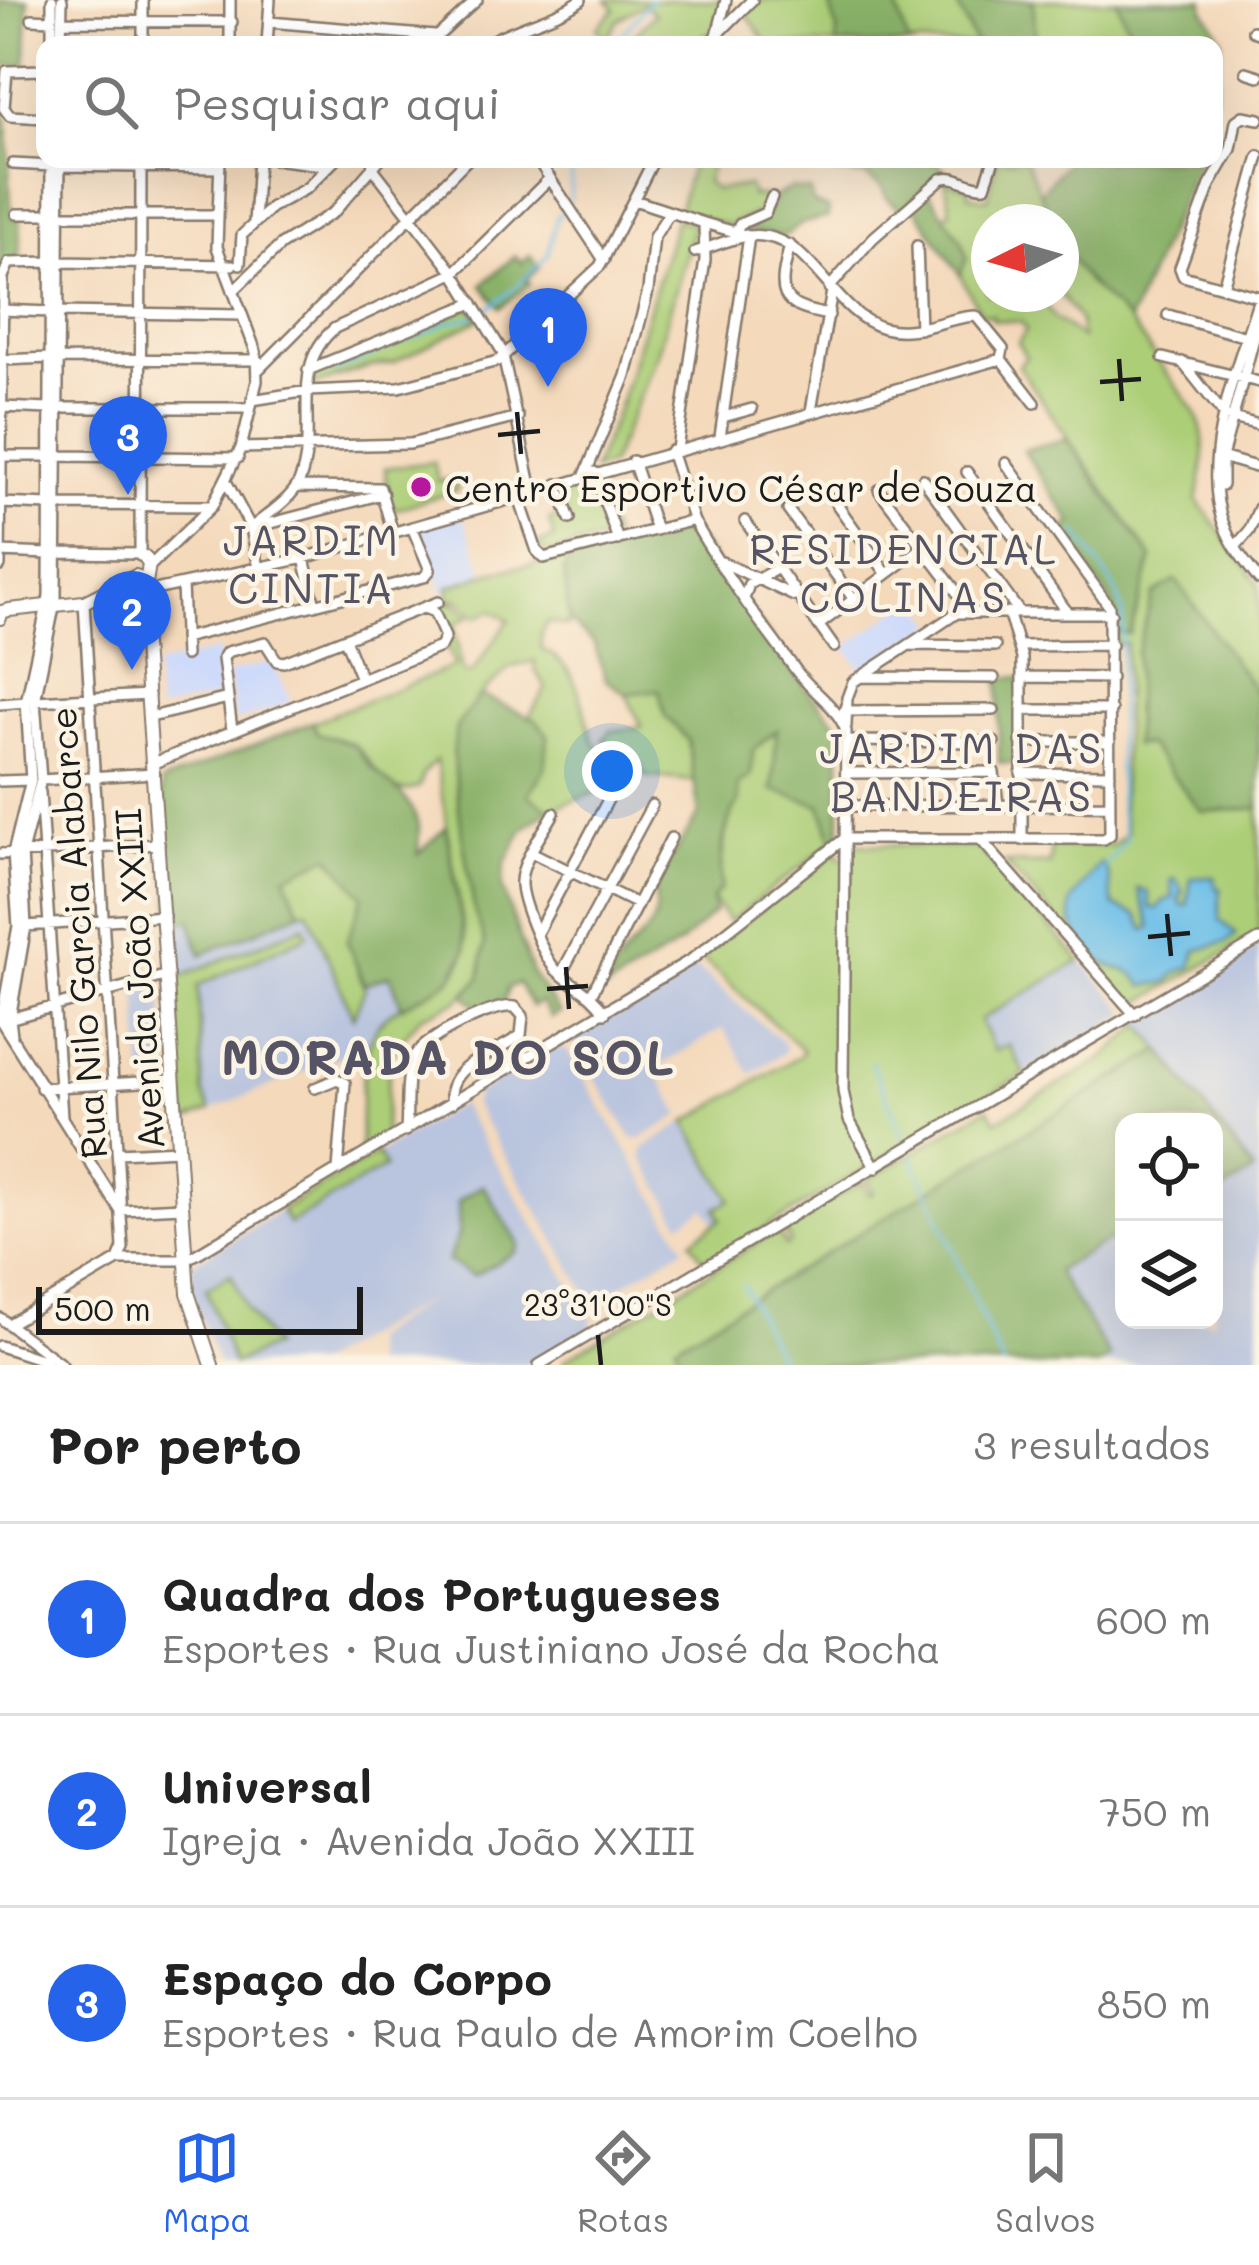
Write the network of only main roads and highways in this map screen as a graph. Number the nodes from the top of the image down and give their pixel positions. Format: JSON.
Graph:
{"nodes":[{"id":1,"x":0,"y":615,"type":"edge"},
{"id":2,"x":212,"y":1365,"type":"edge"}],
"edges":[{"from":1,"to":2,"type":"main road","name":"Avenida João XXIII"}]}
